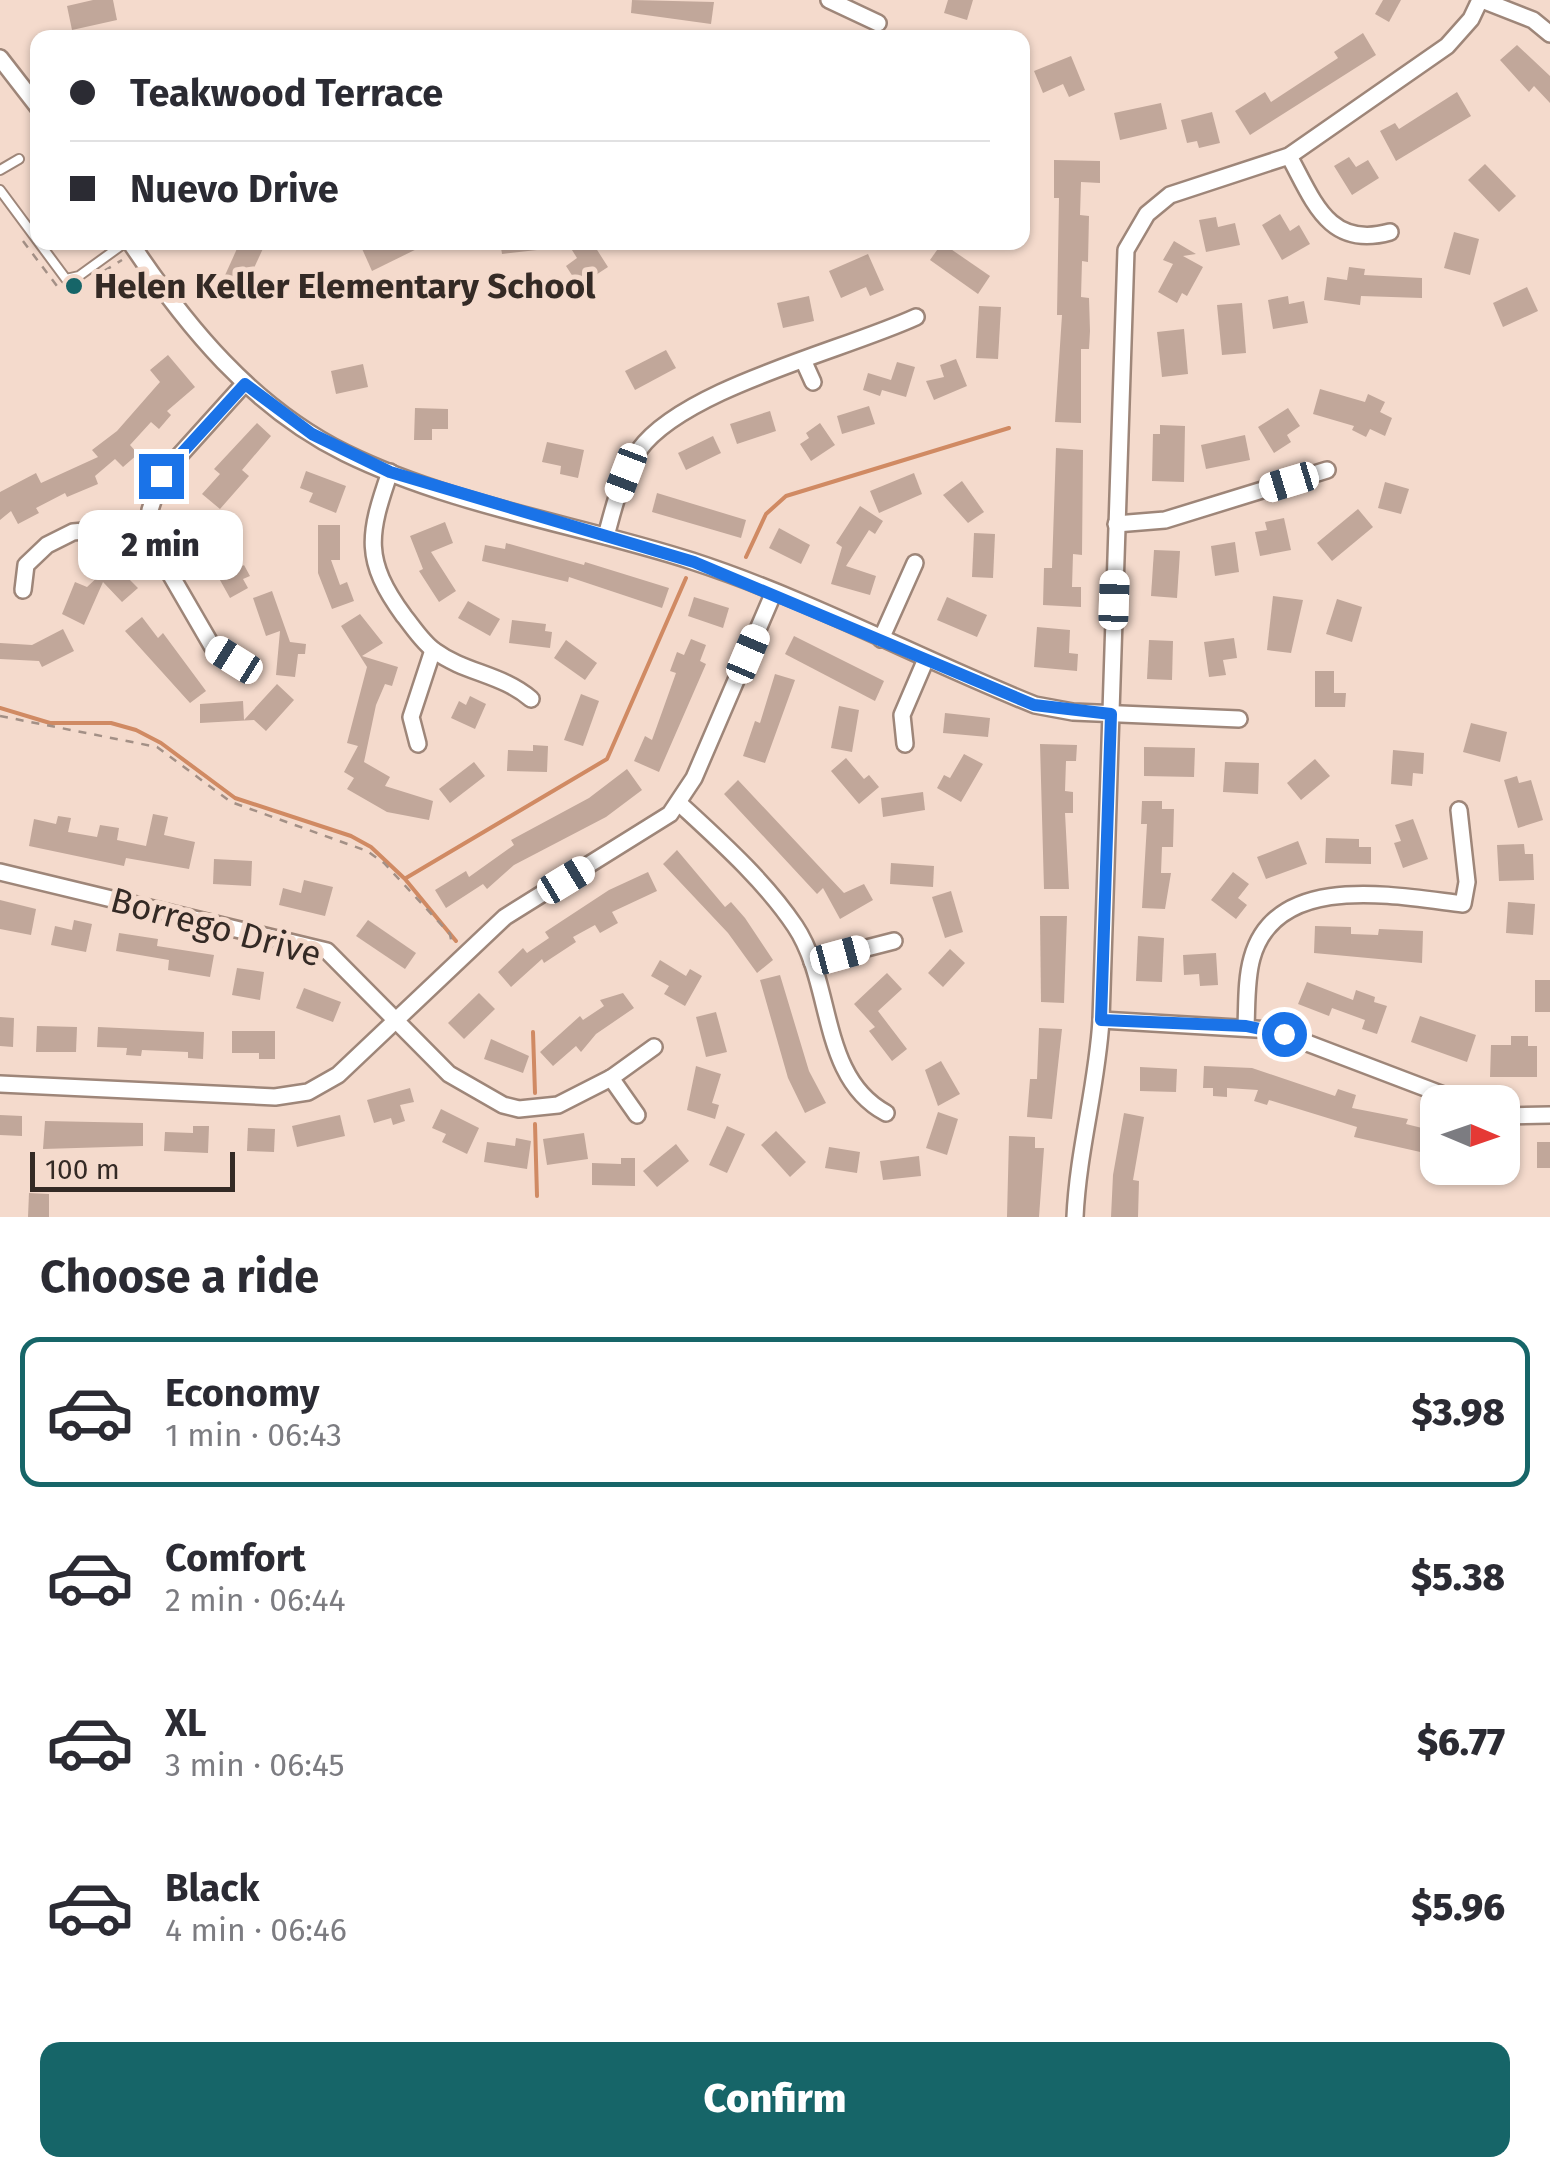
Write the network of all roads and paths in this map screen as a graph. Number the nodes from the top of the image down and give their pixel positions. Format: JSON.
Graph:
{"nodes":[{"id":1,"x":830,"y":0,"type":"edge"},
{"id":2,"x":1481,"y":0,"type":"edge"},
{"id":3,"x":878,"y":23,"type":"dead end"},
{"id":4,"x":1550,"y":34,"type":"edge"},
{"id":5,"x":1,"y":60,"type":"edge"},
{"id":6,"x":30,"y":97,"type":"edge"},
{"id":7,"x":1288,"y":156,"type":"junction"},
{"id":8,"x":20,"y":158,"type":"dead end"},
{"id":9,"x":0,"y":170,"type":"edge"},
{"id":10,"x":0,"y":190,"type":"edge"},
{"id":11,"x":1142,"y":191,"type":"dead end"},
{"id":12,"x":1156,"y":206,"type":"junction"},
{"id":13,"x":30,"y":228,"type":"edge"},
{"id":14,"x":1390,"y":232,"type":"dead end"},
{"id":15,"x":21,"y":238,"type":"dead end"},
{"id":16,"x":30,"y":250,"type":"edge"},
{"id":17,"x":30,"y":250,"type":"edge"},
{"id":18,"x":46,"y":250,"type":"edge"},
{"id":19,"x":116,"y":250,"type":"edge"},
{"id":20,"x":134,"y":250,"type":"edge"},
{"id":21,"x":128,"y":261,"type":"dead end"},
{"id":22,"x":102,"y":272,"type":"dead end"},
{"id":23,"x":60,"y":288,"type":"dead end"},
{"id":24,"x":916,"y":317,"type":"dead end"},
{"id":25,"x":804,"y":362,"type":"junction"},
{"id":26,"x":812,"y":382,"type":"dead end"},
{"id":27,"x":245,"y":384,"type":"junction"},
{"id":28,"x":1327,"y":470,"type":"dead end"},
{"id":29,"x":390,"y":472,"type":"junction"},
{"id":30,"x":1116,"y":524,"type":"junction"},
{"id":31,"x":150,"y":525,"type":"junction"},
{"id":32,"x":606,"y":536,"type":"junction"},
{"id":33,"x":915,"y":563,"type":"dead end"},
{"id":34,"x":23,"y":590,"type":"dead end"},
{"id":35,"x":774,"y":592,"type":"junction"},
{"id":36,"x":881,"y":639,"type":"junction"},
{"id":37,"x":433,"y":650,"type":"junction"},
{"id":38,"x":926,"y":659,"type":"junction"},
{"id":39,"x":234,"y":660,"type":"dead end"},
{"id":40,"x":531,"y":699,"type":"dead end"},
{"id":41,"x":1111,"y":714,"type":"junction"},
{"id":42,"x":0,"y":716,"type":"edge"},
{"id":43,"x":1240,"y":719,"type":"dead end"},
{"id":44,"x":418,"y":744,"type":"dead end"},
{"id":45,"x":905,"y":744,"type":"dead end"},
{"id":46,"x":680,"y":804,"type":"junction"},
{"id":47,"x":1459,"y":810,"type":"dead end"},
{"id":48,"x":0,"y":872,"type":"edge"},
{"id":49,"x":894,"y":940,"type":"dead end"},
{"id":50,"x":464,"y":956,"type":"junction"},
{"id":51,"x":812,"y":962,"type":"junction"},
{"id":52,"x":1101,"y":1020,"type":"junction"},
{"id":53,"x":395,"y":1022,"type":"junction"},
{"id":54,"x":1246,"y":1026,"type":"junction"},
{"id":55,"x":654,"y":1047,"type":"dead end"},
{"id":56,"x":611,"y":1078,"type":"junction"},
{"id":57,"x":0,"y":1084,"type":"edge"},
{"id":58,"x":1420,"y":1086,"type":"edge"},
{"id":59,"x":886,"y":1113,"type":"dead end"},
{"id":60,"x":636,"y":1115,"type":"dead end"},
{"id":61,"x":1550,"y":1115,"type":"edge"},
{"id":62,"x":1520,"y":1116,"type":"edge"},
{"id":63,"x":1075,"y":1217,"type":"edge"}],
"edges":[{"from":1,"to":3,"type":"street"},
{"from":2,"to":4,"type":"street"},
{"from":2,"to":7,"type":"street"},
{"from":5,"to":6,"type":"street"},
{"from":7,"to":12,"type":"street"},
{"from":7,"to":14,"type":"street"},
{"from":8,"to":9,"type":"lane"},
{"from":10,"to":13,"type":"lane"},
{"from":11,"to":12,"type":"street"},
{"from":12,"to":30,"type":"street"},
{"from":15,"to":17,"type":"path"},
{"from":16,"to":23,"type":"path"},
{"from":18,"to":19,"type":"lane"},
{"from":20,"to":27,"type":"street"},
{"from":21,"to":22,"type":"path"},
{"from":24,"to":25,"type":"street"},
{"from":25,"to":26,"type":"street"},
{"from":25,"to":32,"type":"street"},
{"from":27,"to":29,"type":"street"},
{"from":27,"to":31,"type":"street"},
{"from":28,"to":30,"type":"street"},
{"from":29,"to":32,"type":"street"},
{"from":29,"to":37,"type":"street"},
{"from":30,"to":41,"type":"street"},
{"from":31,"to":34,"type":"street"},
{"from":31,"to":39,"type":"street"},
{"from":32,"to":35,"type":"street"},
{"from":33,"to":36,"type":"street"},
{"from":35,"to":36,"type":"street"},
{"from":35,"to":46,"type":"street"},
{"from":36,"to":38,"type":"street"},
{"from":37,"to":40,"type":"street"},
{"from":37,"to":44,"type":"street"},
{"from":38,"to":41,"type":"street"},
{"from":38,"to":45,"type":"street"},
{"from":41,"to":43,"type":"street"},
{"from":41,"to":52,"type":"street"},
{"from":42,"to":50,"type":"path"},
{"from":46,"to":50,"type":"street"},
{"from":46,"to":51,"type":"street"},
{"from":47,"to":54,"type":"street"},
{"from":48,"to":53,"type":"street","name":"Borrego Drive"},
{"from":49,"to":51,"type":"street"},
{"from":50,"to":53,"type":"street"},
{"from":51,"to":59,"type":"street"},
{"from":52,"to":54,"type":"street"},
{"from":52,"to":63,"type":"street"},
{"from":53,"to":56,"type":"street","name":"Borrego Drive"},
{"from":53,"to":57,"type":"street"},
{"from":54,"to":58,"type":"street"},
{"from":55,"to":56,"type":"street","name":"Borrego Drive"},
{"from":56,"to":60,"type":"street"},
{"from":61,"to":62,"type":"street"}]}
